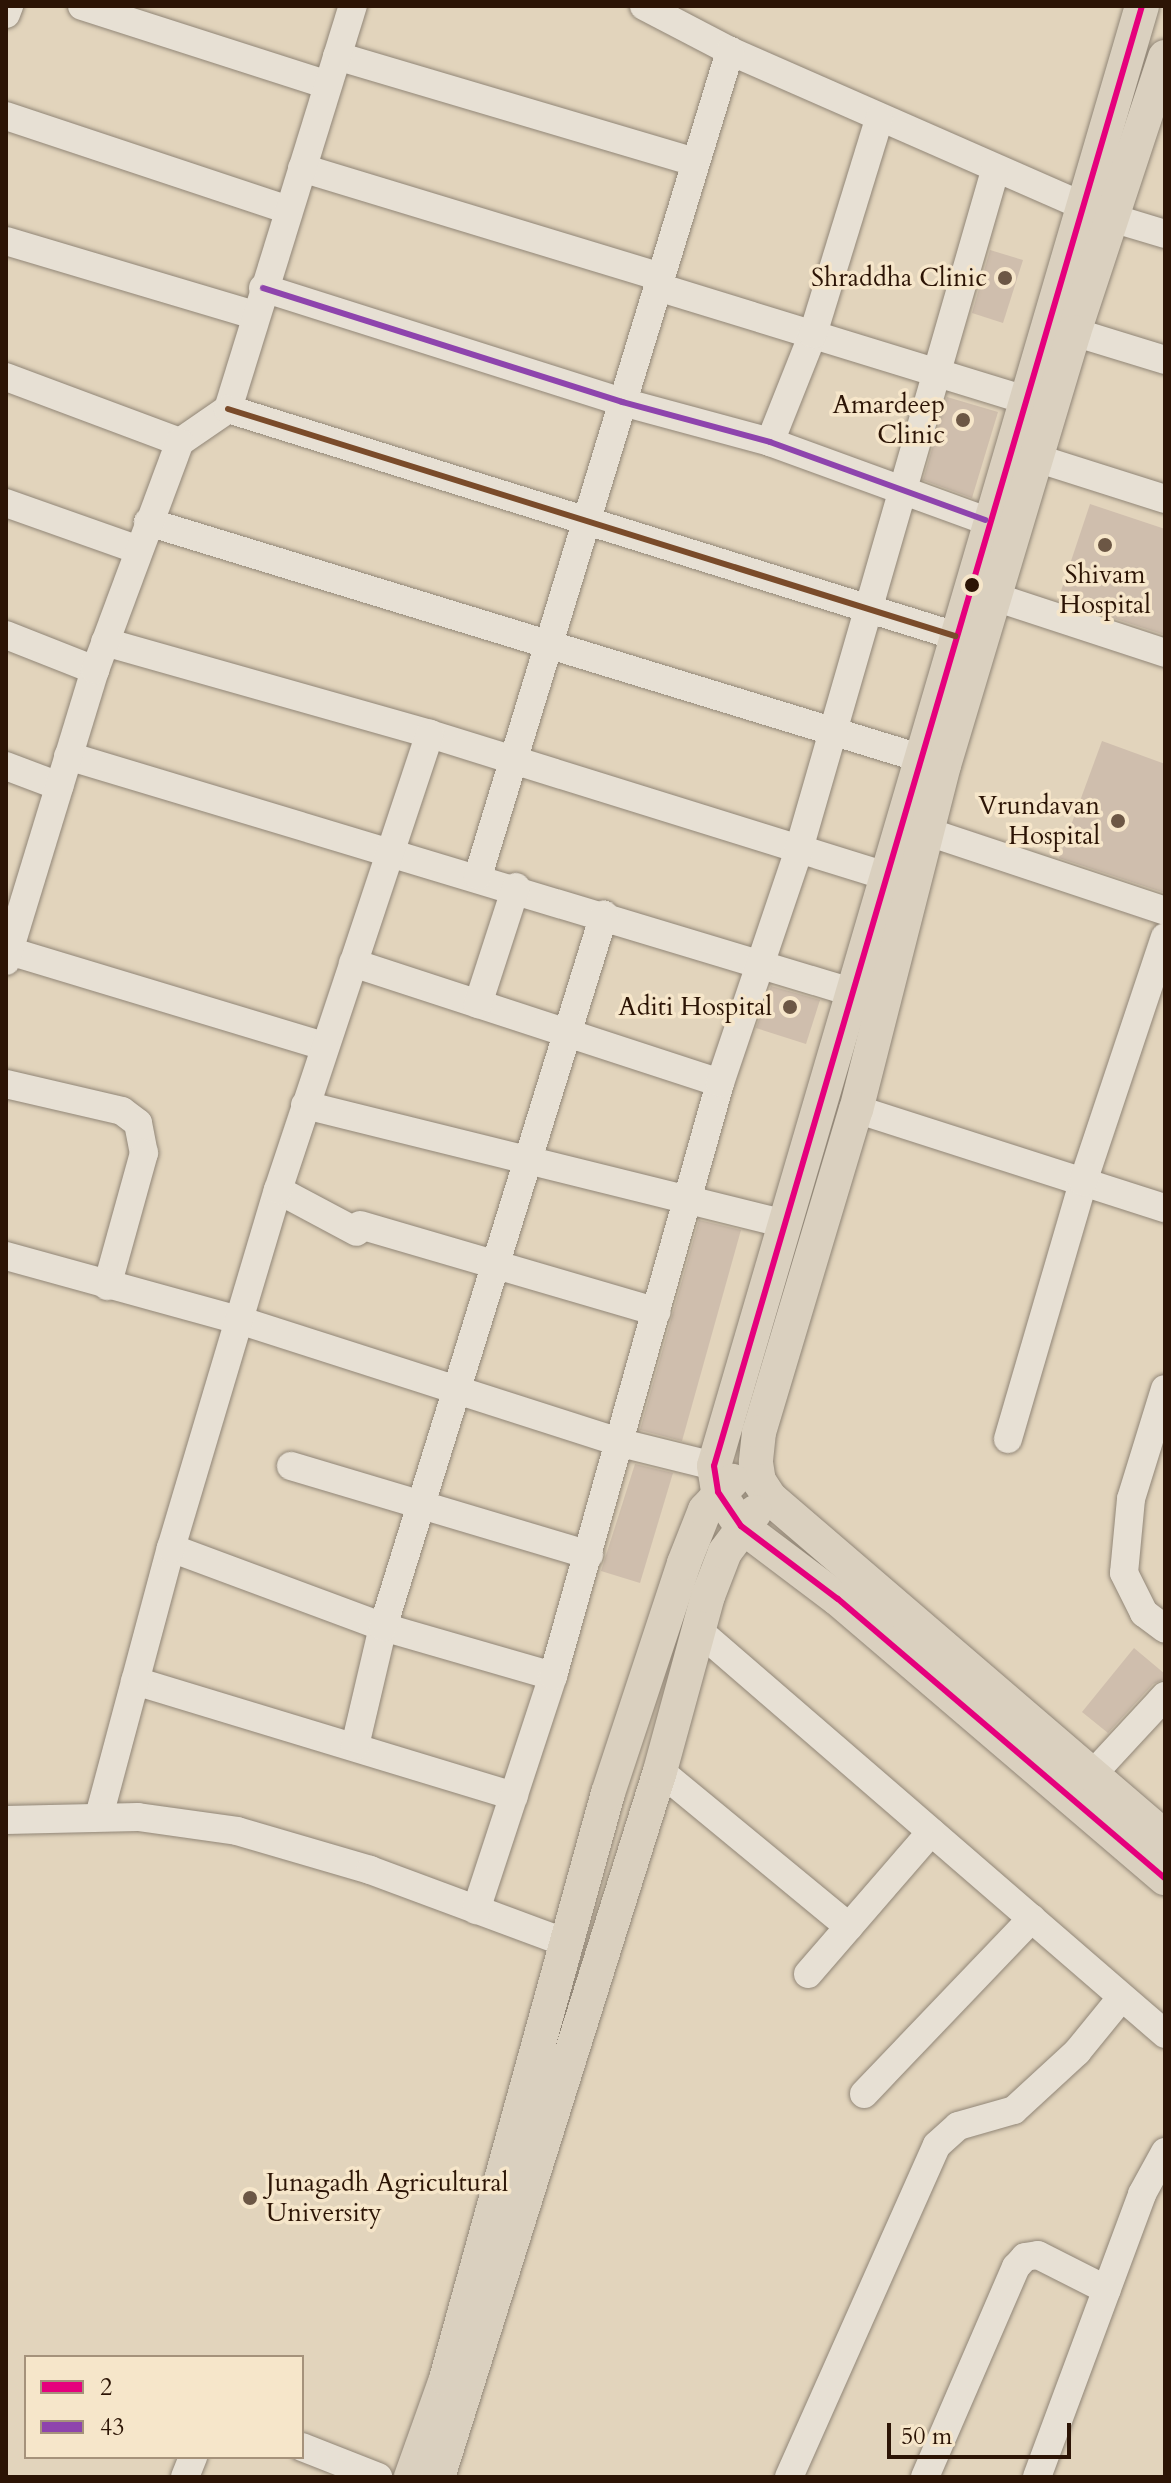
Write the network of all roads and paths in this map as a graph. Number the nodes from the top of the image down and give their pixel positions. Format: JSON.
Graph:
{"nodes":[{"id":1,"x":9,"y":6,"type":"edge"},
{"id":2,"x":82,"y":6,"type":"edge"},
{"id":3,"x":353,"y":6,"type":"edge"},
{"id":4,"x":644,"y":6,"type":"edge"},
{"id":5,"x":1142,"y":6,"type":"edge"},
{"id":6,"x":6,"y":14,"type":"edge"},
{"id":7,"x":730,"y":51,"type":"junction"},
{"id":8,"x":337,"y":56,"type":"junction"},
{"id":9,"x":1165,"y":57,"type":"edge"},
{"id":10,"x":328,"y":85,"type":"junction"},
{"id":11,"x":6,"y":116,"type":"edge"},
{"id":12,"x":879,"y":119,"type":"junction"},
{"id":13,"x":696,"y":162,"type":"junction"},
{"id":14,"x":302,"y":168,"type":"junction"},
{"id":15,"x":995,"y":171,"type":"junction"},
{"id":16,"x":288,"y":210,"type":"junction"},
{"id":17,"x":1097,"y":212,"type":"junction"},
{"id":18,"x":1165,"y":234,"type":"edge"},
{"id":19,"x":6,"y":241,"type":"edge"},
{"id":20,"x":659,"y":282,"type":"junction"},
{"id":21,"x":263,"y":288,"type":"junction"},
{"id":22,"x":255,"y":315,"type":"junction"},
{"id":23,"x":1074,"y":332,"type":"junction"},
{"id":24,"x":813,"y":334,"type":"junction"},
{"id":25,"x":1165,"y":360,"type":"edge"},
{"id":26,"x":937,"y":372,"type":"junction"},
{"id":27,"x":6,"y":377,"type":"edge"},
{"id":28,"x":1026,"y":400,"type":"junction"},
{"id":29,"x":622,"y":402,"type":"junction"},
{"id":30,"x":228,"y":409,"type":"junction"},
{"id":31,"x":180,"y":442,"type":"junction"},
{"id":32,"x":770,"y":442,"type":"junction"},
{"id":33,"x":1036,"y":458,"type":"junction"},
{"id":34,"x":902,"y":490,"type":"junction"},
{"id":35,"x":1165,"y":499,"type":"edge"},
{"id":36,"x":6,"y":503,"type":"edge"},
{"id":37,"x":148,"y":522,"type":"junction"},
{"id":38,"x":585,"y":522,"type":"junction"},
{"id":39,"x":990,"y":522,"type":"junction"},
{"id":40,"x":139,"y":550,"type":"junction"},
{"id":41,"x":995,"y":597,"type":"junction"},
{"id":42,"x":868,"y":608,"type":"junction"},
{"id":43,"x":6,"y":635,"type":"edge"},
{"id":44,"x":956,"y":636,"type":"junction"},
{"id":45,"x":105,"y":642,"type":"junction"},
{"id":46,"x":548,"y":644,"type":"junction"},
{"id":47,"x":1165,"y":653,"type":"edge"},
{"id":48,"x":95,"y":670,"type":"junction"},
{"id":49,"x":832,"y":731,"type":"junction"},
{"id":50,"x":430,"y":734,"type":"junction"},
{"id":51,"x":68,"y":756,"type":"junction"},
{"id":52,"x":920,"y":758,"type":"junction"},
{"id":53,"x":514,"y":762,"type":"junction"},
{"id":54,"x":6,"y":766,"type":"edge"},
{"id":55,"x":59,"y":786,"type":"junction"},
{"id":56,"x":928,"y":832,"type":"junction"},
{"id":57,"x":799,"y":849,"type":"junction"},
{"id":58,"x":393,"y":850,"type":"junction"},
{"id":59,"x":478,"y":876,"type":"junction"},
{"id":60,"x":886,"y":876,"type":"junction"},
{"id":61,"x":516,"y":887,"type":"junction"},
{"id":62,"x":15,"y":897,"type":"edge"},
{"id":63,"x":1165,"y":911,"type":"edge"},
{"id":64,"x":604,"y":915,"type":"junction"},
{"id":65,"x":1165,"y":937,"type":"edge"},
{"id":66,"x":7,"y":956,"type":"edge"},
{"id":67,"x":757,"y":962,"type":"junction"},
{"id":68,"x":353,"y":963,"type":"junction"},
{"id":69,"x":851,"y":992,"type":"junction"},
{"id":70,"x":478,"y":1004,"type":"junction"},
{"id":71,"x":570,"y":1031,"type":"junction"},
{"id":72,"x":324,"y":1046,"type":"junction"},
{"id":73,"x":720,"y":1083,"type":"junction"},
{"id":74,"x":6,"y":1084,"type":"edge"},
{"id":75,"x":305,"y":1105,"type":"junction"},
{"id":76,"x":856,"y":1109,"type":"junction"},
{"id":77,"x":530,"y":1159,"type":"junction"},
{"id":78,"x":1083,"y":1182,"type":"junction"},
{"id":79,"x":278,"y":1190,"type":"junction"},
{"id":80,"x":688,"y":1199,"type":"junction"},
{"id":81,"x":1165,"y":1208,"type":"edge"},
{"id":82,"x":786,"y":1224,"type":"junction"},
{"id":83,"x":6,"y":1256,"type":"edge"},
{"id":84,"x":496,"y":1265,"type":"junction"},
{"id":85,"x":107,"y":1286,"type":"junction"},
{"id":86,"x":657,"y":1312,"type":"junction"},
{"id":87,"x":239,"y":1320,"type":"junction"},
{"id":88,"x":461,"y":1387,"type":"junction"},
{"id":89,"x":1165,"y":1389,"type":"edge"},
{"id":90,"x":1008,"y":1439,"type":"dead end"},
{"id":91,"x":621,"y":1443,"type":"junction"},
{"id":92,"x":756,"y":1463,"type":"junction"},
{"id":93,"x":291,"y":1466,"type":"dead end"},
{"id":94,"x":716,"y":1479,"type":"junction"},
{"id":95,"x":770,"y":1498,"type":"junction"},
{"id":96,"x":424,"y":1505,"type":"junction"},
{"id":97,"x":741,"y":1526,"type":"junction"},
{"id":98,"x":171,"y":1548,"type":"junction"},
{"id":99,"x":589,"y":1555,"type":"junction"},
{"id":100,"x":383,"y":1627,"type":"junction"},
{"id":101,"x":1165,"y":1629,"type":"edge"},
{"id":102,"x":699,"y":1631,"type":"junction"},
{"id":103,"x":553,"y":1676,"type":"junction"},
{"id":104,"x":135,"y":1681,"type":"junction"},
{"id":105,"x":1165,"y":1696,"type":"edge"},
{"id":106,"x":355,"y":1746,"type":"junction"},
{"id":107,"x":660,"y":1771,"type":"junction"},
{"id":108,"x":1093,"y":1774,"type":"junction"},
{"id":109,"x":514,"y":1796,"type":"junction"},
{"id":110,"x":1069,"y":1799,"type":"junction"},
{"id":111,"x":99,"y":1816,"type":"junction"},
{"id":112,"x":7,"y":1820,"type":"edge"},
{"id":113,"x":931,"y":1832,"type":"junction"},
{"id":114,"x":1165,"y":1837,"type":"edge"},
{"id":115,"x":1165,"y":1878,"type":"edge"},
{"id":116,"x":476,"y":1910,"type":"junction"},
{"id":117,"x":1032,"y":1918,"type":"junction"},
{"id":118,"x":849,"y":1927,"type":"junction"},
{"id":119,"x":566,"y":1943,"type":"junction"},
{"id":120,"x":808,"y":1974,"type":"dead end"},
{"id":121,"x":1121,"y":1998,"type":"junction"},
{"id":122,"x":1165,"y":2034,"type":"edge"},
{"id":123,"x":864,"y":2094,"type":"dead end"},
{"id":124,"x":1165,"y":2152,"type":"edge"},
{"id":125,"x":1107,"y":2290,"type":"junction"},
{"id":126,"x":304,"y":2448,"type":"edge"},
{"id":127,"x":378,"y":2477,"type":"edge"},
{"id":128,"x":411,"y":2477,"type":"edge"},
{"id":129,"x":438,"y":2477,"type":"edge"},
{"id":130,"x":789,"y":2477,"type":"edge"},
{"id":131,"x":925,"y":2477,"type":"edge"},
{"id":132,"x":1037,"y":2477,"type":"edge"}],
"edges":[{"from":1,"to":6,"type":"street"},
{"from":2,"to":10,"type":"street"},
{"from":3,"to":8,"type":"street"},
{"from":4,"to":7,"type":"street"},
{"from":5,"to":17,"type":"main road"},
{"from":7,"to":12,"type":"street"},
{"from":7,"to":13,"type":"street"},
{"from":8,"to":10,"type":"street"},
{"from":8,"to":13,"type":"street"},
{"from":9,"to":17,"type":"main road"},
{"from":10,"to":14,"type":"street"},
{"from":11,"to":16,"type":"street"},
{"from":12,"to":15,"type":"street"},
{"from":12,"to":24,"type":"street"},
{"from":13,"to":20,"type":"street"},
{"from":14,"to":16,"type":"street"},
{"from":14,"to":20,"type":"street"},
{"from":15,"to":17,"type":"street"},
{"from":15,"to":26,"type":"street"},
{"from":16,"to":21,"type":"street"},
{"from":17,"to":18,"type":"street"},
{"from":17,"to":23,"type":"main road"},
{"from":17,"to":28,"type":"main road"},
{"from":19,"to":22,"type":"street"},
{"from":20,"to":24,"type":"street"},
{"from":20,"to":29,"type":"street"},
{"from":21,"to":22,"type":"street"},
{"from":21,"to":29,"type":"street"},
{"from":22,"to":30,"type":"street"},
{"from":23,"to":25,"type":"street"},
{"from":23,"to":33,"type":"main road"},
{"from":24,"to":26,"type":"street"},
{"from":24,"to":32,"type":"street"},
{"from":26,"to":28,"type":"street"},
{"from":26,"to":34,"type":"street"},
{"from":27,"to":31,"type":"street"},
{"from":28,"to":39,"type":"main road"},
{"from":29,"to":32,"type":"street"},
{"from":29,"to":38,"type":"street"},
{"from":30,"to":31,"type":"street"},
{"from":30,"to":38,"type":"street"},
{"from":31,"to":37,"type":"street"},
{"from":32,"to":34,"type":"street"},
{"from":33,"to":35,"type":"street"},
{"from":33,"to":41,"type":"main road"},
{"from":34,"to":39,"type":"street"},
{"from":34,"to":42,"type":"street"},
{"from":36,"to":40,"type":"street"},
{"from":37,"to":40,"type":"street"},
{"from":37,"to":46,"type":"street"},
{"from":38,"to":42,"type":"street"},
{"from":38,"to":46,"type":"street"},
{"from":39,"to":44,"type":"main road"},
{"from":40,"to":45,"type":"street"},
{"from":41,"to":47,"type":"street"},
{"from":41,"to":56,"type":"main road"},
{"from":42,"to":44,"type":"street"},
{"from":42,"to":49,"type":"street"},
{"from":43,"to":48,"type":"street"},
{"from":44,"to":52,"type":"main road"},
{"from":45,"to":48,"type":"street"},
{"from":45,"to":50,"type":"street"},
{"from":46,"to":49,"type":"street"},
{"from":46,"to":53,"type":"street"},
{"from":48,"to":51,"type":"street"},
{"from":49,"to":52,"type":"street"},
{"from":49,"to":57,"type":"street"},
{"from":50,"to":53,"type":"street"},
{"from":50,"to":58,"type":"street"},
{"from":51,"to":55,"type":"street"},
{"from":51,"to":58,"type":"street"},
{"from":52,"to":60,"type":"main road"},
{"from":53,"to":57,"type":"street"},
{"from":53,"to":59,"type":"street"},
{"from":54,"to":55,"type":"street"},
{"from":55,"to":62,"type":"street"},
{"from":56,"to":63,"type":"street"},
{"from":56,"to":76,"type":"main road"},
{"from":57,"to":60,"type":"street"},
{"from":57,"to":67,"type":"street"},
{"from":58,"to":59,"type":"street"},
{"from":58,"to":68,"type":"street"},
{"from":59,"to":61,"type":"street"},
{"from":60,"to":69,"type":"main road"},
{"from":61,"to":64,"type":"street"},
{"from":61,"to":70,"type":"street"},
{"from":62,"to":66,"type":"street"},
{"from":64,"to":67,"type":"street"},
{"from":64,"to":71,"type":"street"},
{"from":65,"to":78,"type":"street"},
{"from":66,"to":72,"type":"street"},
{"from":67,"to":69,"type":"street"},
{"from":67,"to":73,"type":"street"},
{"from":68,"to":70,"type":"street"},
{"from":68,"to":72,"type":"street"},
{"from":69,"to":82,"type":"main road"},
{"from":70,"to":71,"type":"street"},
{"from":71,"to":73,"type":"street"},
{"from":71,"to":77,"type":"street"},
{"from":72,"to":75,"type":"street"},
{"from":73,"to":80,"type":"street"},
{"from":74,"to":85,"type":"street"},
{"from":75,"to":77,"type":"street"},
{"from":75,"to":79,"type":"street"},
{"from":76,"to":78,"type":"street"},
{"from":76,"to":92,"type":"main road"},
{"from":77,"to":80,"type":"street"},
{"from":77,"to":84,"type":"street"},
{"from":78,"to":81,"type":"street"},
{"from":78,"to":90,"type":"street"},
{"from":79,"to":84,"type":"street"},
{"from":79,"to":87,"type":"street"},
{"from":80,"to":82,"type":"street"},
{"from":80,"to":86,"type":"street"},
{"from":82,"to":94,"type":"main road"},
{"from":83,"to":85,"type":"street"},
{"from":84,"to":86,"type":"street"},
{"from":84,"to":88,"type":"street"},
{"from":85,"to":87,"type":"street"},
{"from":86,"to":91,"type":"street"},
{"from":87,"to":88,"type":"street"},
{"from":87,"to":98,"type":"street"},
{"from":88,"to":91,"type":"street"},
{"from":88,"to":96,"type":"street"},
{"from":89,"to":101,"type":"street"},
{"from":91,"to":94,"type":"street"},
{"from":91,"to":99,"type":"street"},
{"from":92,"to":94,"type":"main road"},
{"from":92,"to":95,"type":"main road"},
{"from":93,"to":96,"type":"street"},
{"from":94,"to":97,"type":"main road"},
{"from":94,"to":119,"type":"main road"},
{"from":95,"to":97,"type":"main road"},
{"from":95,"to":108,"type":"main road"},
{"from":96,"to":99,"type":"street"},
{"from":96,"to":100,"type":"street"},
{"from":97,"to":102,"type":"main road"},
{"from":97,"to":110,"type":"main road"},
{"from":98,"to":100,"type":"street"},
{"from":98,"to":104,"type":"street"},
{"from":99,"to":103,"type":"street"},
{"from":100,"to":103,"type":"street"},
{"from":100,"to":106,"type":"street"},
{"from":102,"to":107,"type":"main road"},
{"from":102,"to":113,"type":"street"},
{"from":103,"to":109,"type":"street"},
{"from":104,"to":106,"type":"street"},
{"from":104,"to":111,"type":"street"},
{"from":105,"to":108,"type":"street"},
{"from":106,"to":109,"type":"street"},
{"from":107,"to":118,"type":"street"},
{"from":107,"to":129,"type":"main road"},
{"from":108,"to":110,"type":"street"},
{"from":108,"to":114,"type":"main road"},
{"from":109,"to":116,"type":"street"},
{"from":110,"to":115,"type":"main road"},
{"from":111,"to":112,"type":"street"},
{"from":111,"to":116,"type":"street"},
{"from":113,"to":117,"type":"street"},
{"from":113,"to":118,"type":"street"},
{"from":116,"to":119,"type":"street"},
{"from":117,"to":121,"type":"street"},
{"from":117,"to":123,"type":"street"},
{"from":118,"to":120,"type":"street"},
{"from":119,"to":128,"type":"main road"},
{"from":121,"to":122,"type":"street"},
{"from":121,"to":130,"type":"street"},
{"from":124,"to":125,"type":"street"},
{"from":125,"to":131,"type":"street"},
{"from":125,"to":132,"type":"street"},
{"from":126,"to":127,"type":"street"}]}
